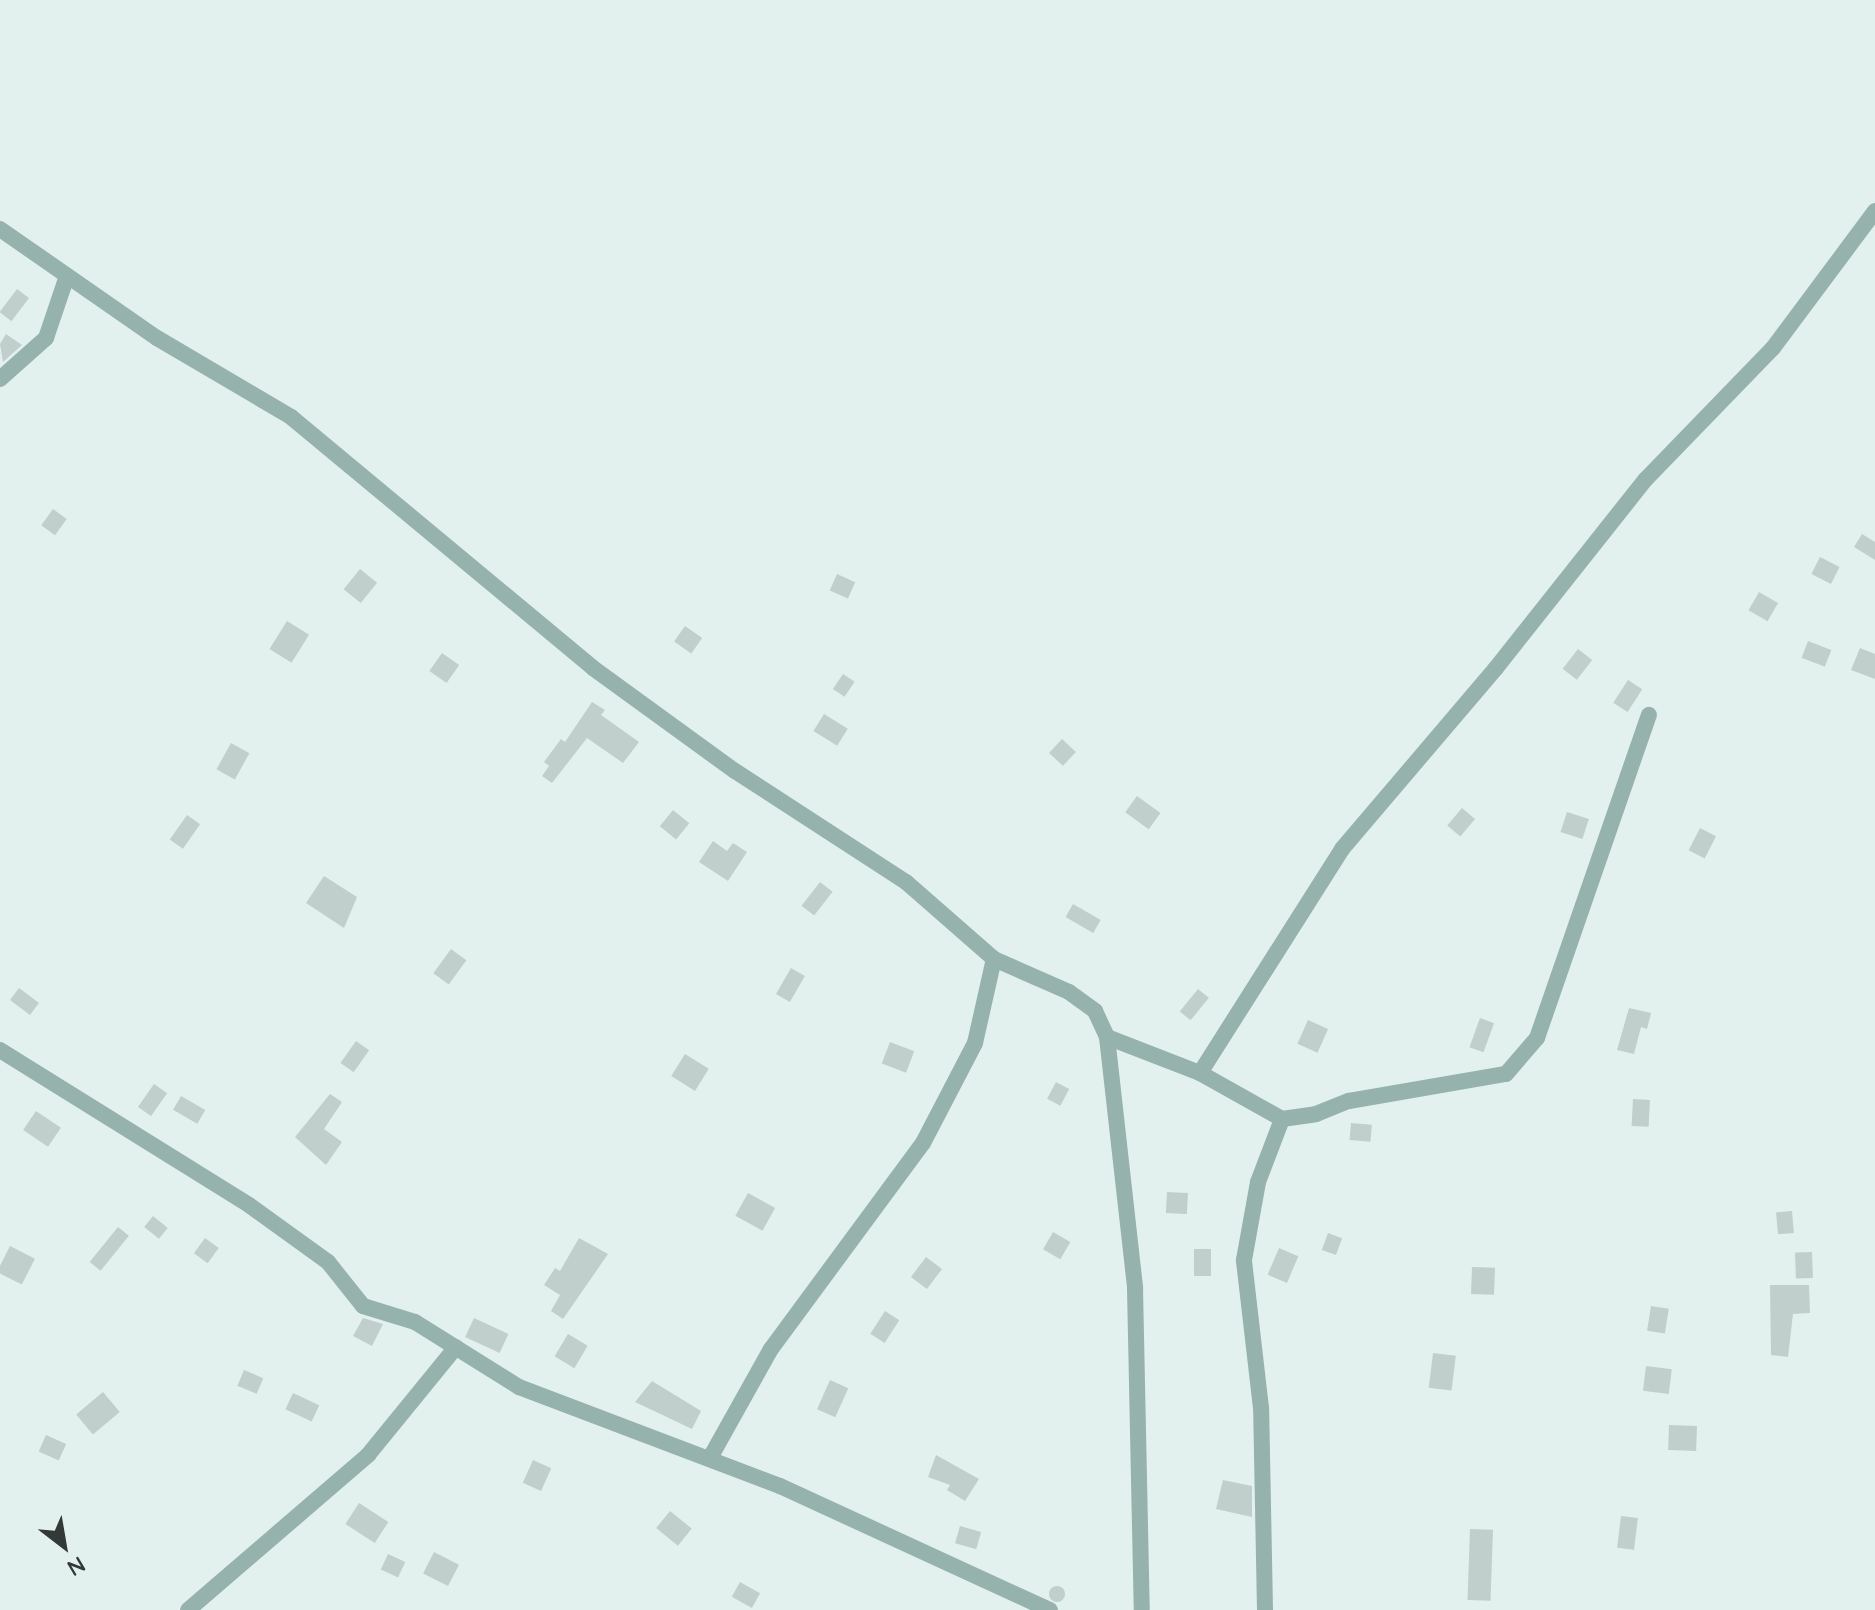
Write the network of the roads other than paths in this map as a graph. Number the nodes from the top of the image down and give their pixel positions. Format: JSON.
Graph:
{"nodes":[{"id":1,"x":1875,"y":211,"type":"edge"},
{"id":2,"x":0,"y":229,"type":"edge"},
{"id":3,"x":67,"y":276,"type":"junction"},
{"id":4,"x":0,"y":379,"type":"edge"},
{"id":5,"x":1649,"y":715,"type":"dead end"},
{"id":6,"x":994,"y":959,"type":"junction"},
{"id":7,"x":1107,"y":1037,"type":"junction"},
{"id":8,"x":0,"y":1050,"type":"edge"},
{"id":9,"x":1200,"y":1073,"type":"junction"},
{"id":10,"x":1282,"y":1119,"type":"junction"},
{"id":11,"x":456,"y":1347,"type":"junction"},
{"id":12,"x":710,"y":1458,"type":"junction"},
{"id":13,"x":188,"y":1610,"type":"edge"},
{"id":14,"x":1050,"y":1610,"type":"edge"},
{"id":15,"x":1142,"y":1610,"type":"edge"},
{"id":16,"x":1265,"y":1610,"type":"edge"}],
"edges":[{"from":1,"to":9,"type":"street"},
{"from":2,"to":3,"type":"street"},
{"from":3,"to":4,"type":"street"},
{"from":3,"to":6,"type":"street"},
{"from":5,"to":10,"type":"street"},
{"from":6,"to":7,"type":"street"},
{"from":6,"to":12,"type":"street"},
{"from":7,"to":9,"type":"street"},
{"from":7,"to":15,"type":"street"},
{"from":8,"to":11,"type":"street"},
{"from":9,"to":10,"type":"street"},
{"from":10,"to":16,"type":"street"},
{"from":11,"to":12,"type":"street"},
{"from":11,"to":13,"type":"street"},
{"from":12,"to":14,"type":"street"}]}
